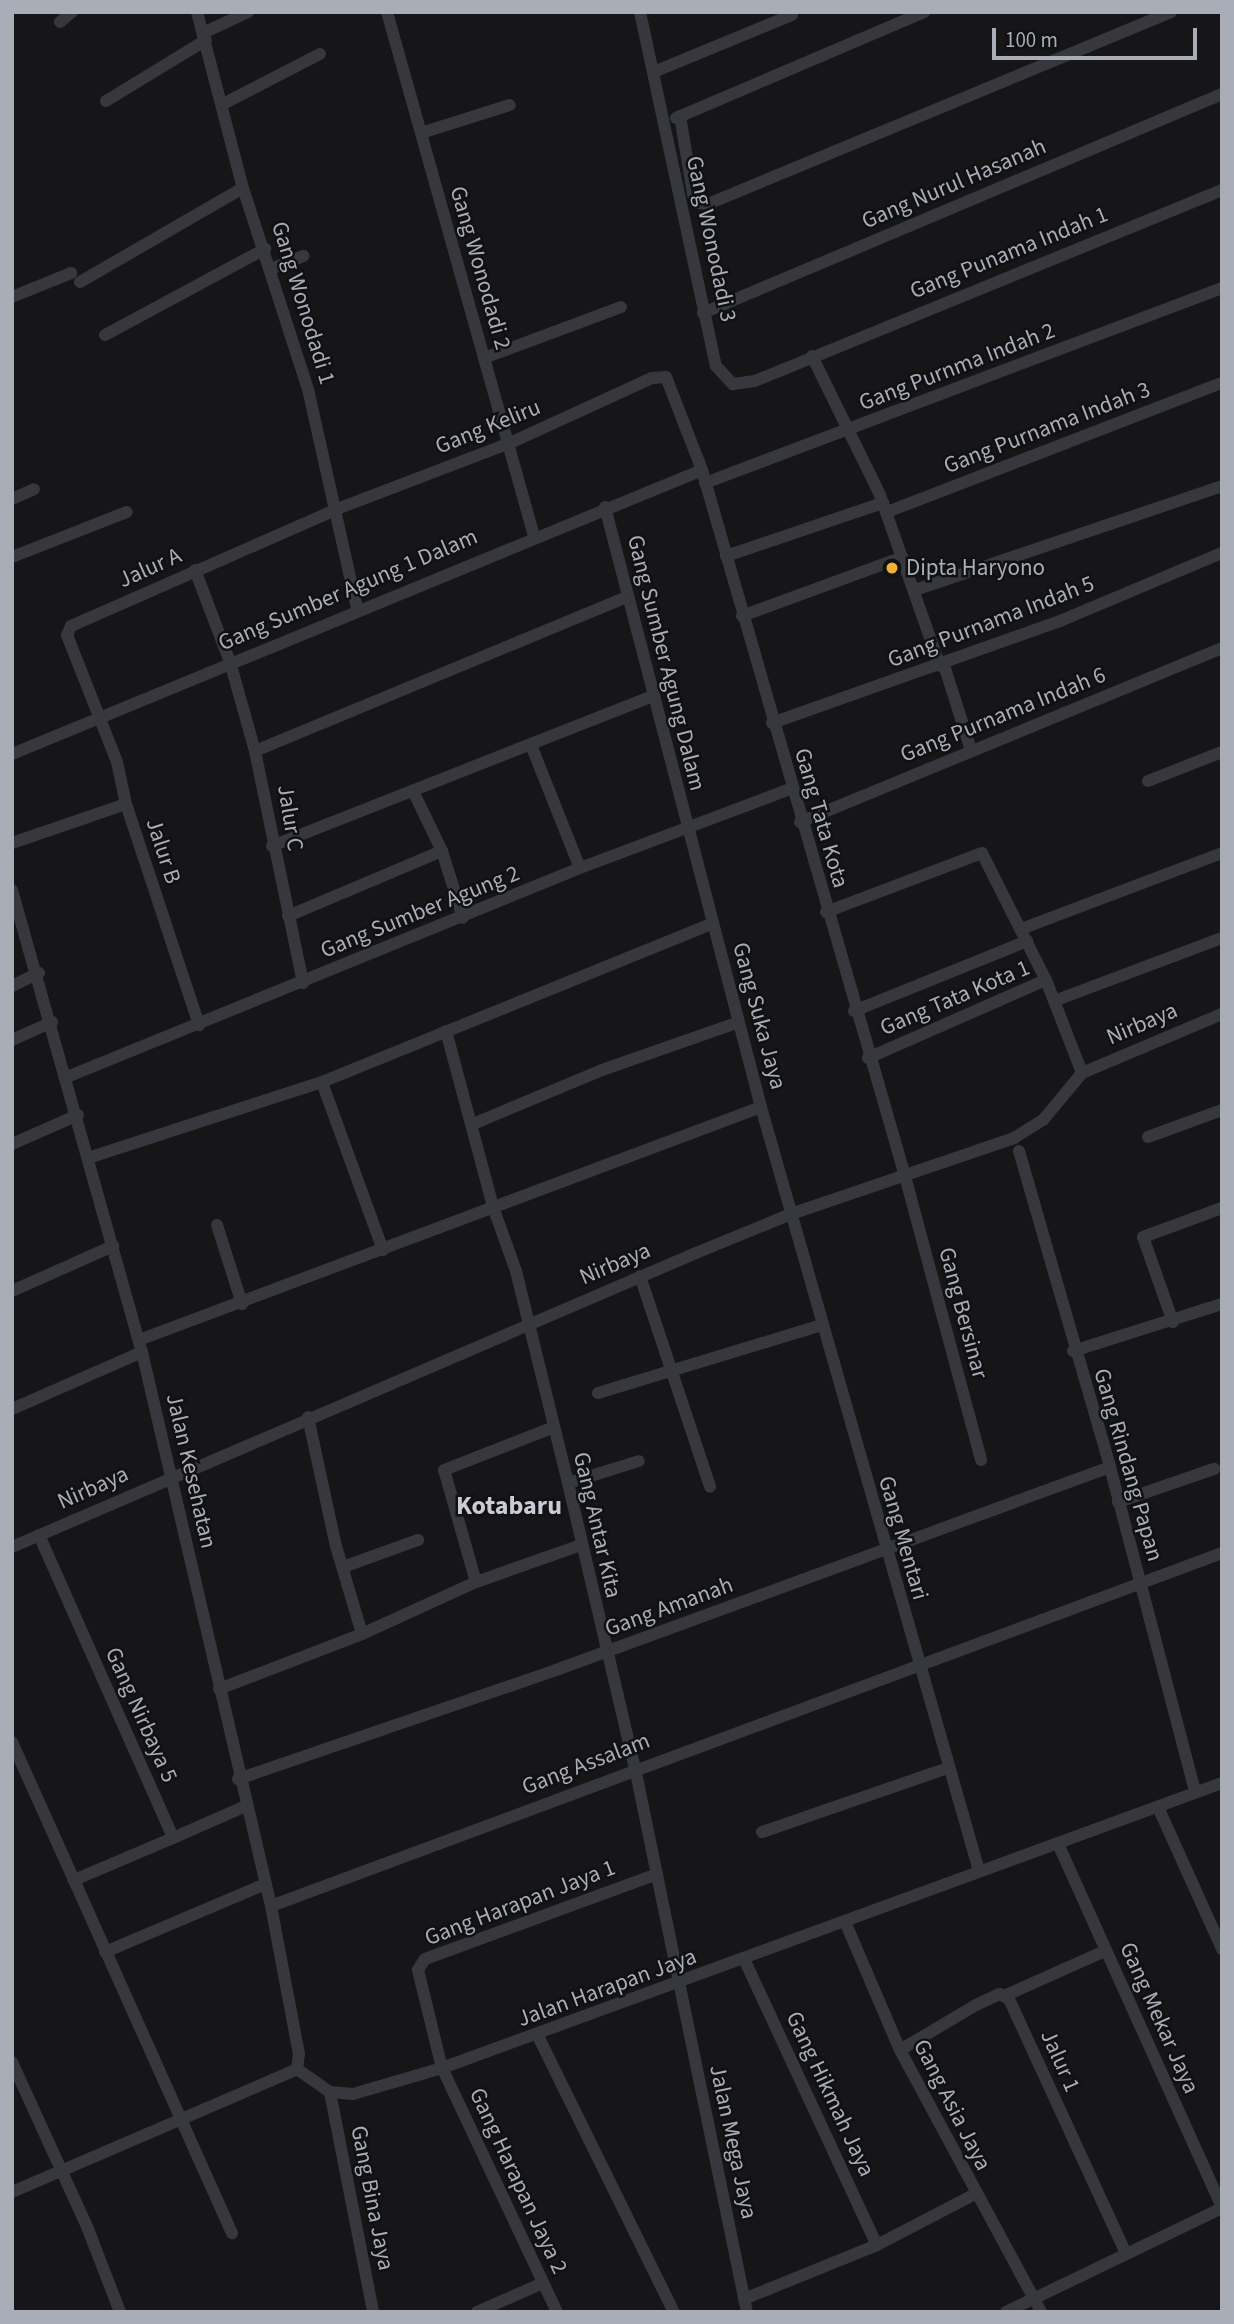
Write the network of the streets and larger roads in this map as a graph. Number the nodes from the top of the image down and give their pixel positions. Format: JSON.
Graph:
{"nodes":[{"id":1,"x":72,"y":12,"type":"edge"},
{"id":2,"x":197,"y":12,"type":"edge"},
{"id":3,"x":248,"y":12,"type":"edge"},
{"id":4,"x":387,"y":12,"type":"edge"},
{"id":5,"x":640,"y":12,"type":"edge"},
{"id":6,"x":923,"y":12,"type":"edge"},
{"id":7,"x":1171,"y":12,"type":"edge"},
{"id":8,"x":792,"y":15,"type":"dead end"},
{"id":9,"x":60,"y":22,"type":"dead end"},
{"id":10,"x":204,"y":36,"type":"junction"},
{"id":11,"x":320,"y":54,"type":"dead end"},
{"id":12,"x":656,"y":71,"type":"junction"},
{"id":13,"x":1222,"y":94,"type":"edge"},
{"id":14,"x":106,"y":101,"type":"dead end"},
{"id":15,"x":223,"y":104,"type":"junction"},
{"id":16,"x":510,"y":105,"type":"dead end"},
{"id":17,"x":680,"y":116,"type":"junction"},
{"id":18,"x":666,"y":122,"type":"junction"},
{"id":19,"x":421,"y":133,"type":"junction"},
{"id":20,"x":243,"y":188,"type":"junction"},
{"id":21,"x":1222,"y":190,"type":"edge"},
{"id":22,"x":265,"y":249,"type":"junction"},
{"id":23,"x":304,"y":256,"type":"dead end"},
{"id":24,"x":271,"y":269,"type":"junction"},
{"id":25,"x":1222,"y":288,"type":"edge"},
{"id":26,"x":12,"y":297,"type":"edge"},
{"id":27,"x":621,"y":307,"type":"dead end"},
{"id":28,"x":704,"y":313,"type":"junction"},
{"id":29,"x":105,"y":335,"type":"dead end"},
{"id":30,"x":812,"y":356,"type":"junction"},
{"id":31,"x":484,"y":358,"type":"junction"},
{"id":32,"x":652,"y":377,"type":"joint"},
{"id":33,"x":1222,"y":383,"type":"edge"},
{"id":34,"x":849,"y":432,"type":"junction"},
{"id":35,"x":510,"y":443,"type":"junction"},
{"id":36,"x":703,"y":476,"type":"junction"},
{"id":37,"x":1222,"y":486,"type":"edge"},
{"id":38,"x":34,"y":489,"type":"dead end"},
{"id":39,"x":12,"y":499,"type":"edge"},
{"id":40,"x":605,"y":507,"type":"junction"},
{"id":41,"x":885,"y":508,"type":"junction"},
{"id":42,"x":337,"y":509,"type":"junction"},
{"id":43,"x":127,"y":512,"type":"dead end"},
{"id":44,"x":534,"y":536,"type":"junction"},
{"id":45,"x":1222,"y":553,"type":"edge"},
{"id":46,"x":726,"y":556,"type":"junction"},
{"id":47,"x":12,"y":557,"type":"edge"},
{"id":48,"x":903,"y":557,"type":"junction"},
{"id":49,"x":195,"y":570,"type":"junction"},
{"id":50,"x":915,"y":590,"type":"junction"},
{"id":51,"x":626,"y":597,"type":"junction"},
{"id":52,"x":357,"y":608,"type":"junction"},
{"id":53,"x":743,"y":616,"type":"junction"},
{"id":54,"x":1222,"y":648,"type":"edge"},
{"id":55,"x":230,"y":662,"type":"junction"},
{"id":56,"x":942,"y":665,"type":"junction"},
{"id":57,"x":652,"y":696,"type":"junction"},
{"id":58,"x":100,"y":718,"type":"junction"},
{"id":59,"x":772,"y":723,"type":"junction"},
{"id":60,"x":531,"y":744,"type":"junction"},
{"id":61,"x":971,"y":750,"type":"junction"},
{"id":62,"x":255,"y":751,"type":"junction"},
{"id":63,"x":1222,"y":752,"type":"edge"},
{"id":64,"x":12,"y":754,"type":"edge"},
{"id":65,"x":1148,"y":781,"type":"dead end"},
{"id":66,"x":790,"y":789,"type":"junction"},
{"id":67,"x":413,"y":790,"type":"junction"},
{"id":68,"x":126,"y":804,"type":"junction"},
{"id":69,"x":800,"y":822,"type":"junction"},
{"id":70,"x":687,"y":829,"type":"junction"},
{"id":71,"x":12,"y":843,"type":"edge"},
{"id":72,"x":272,"y":846,"type":"junction"},
{"id":73,"x":442,"y":851,"type":"junction"},
{"id":74,"x":1222,"y":853,"type":"edge"},
{"id":75,"x":580,"y":868,"type":"junction"},
{"id":76,"x":12,"y":890,"type":"edge"},
{"id":77,"x":826,"y":912,"type":"junction"},
{"id":78,"x":288,"y":916,"type":"junction"},
{"id":79,"x":463,"y":918,"type":"junction"},
{"id":80,"x":712,"y":924,"type":"junction"},
{"id":81,"x":1024,"y":935,"type":"junction"},
{"id":82,"x":1222,"y":938,"type":"edge"},
{"id":83,"x":39,"y":973,"type":"junction"},
{"id":84,"x":1046,"y":980,"type":"junction"},
{"id":85,"x":303,"y":983,"type":"junction"},
{"id":86,"x":12,"y":986,"type":"edge"},
{"id":87,"x":1054,"y":1001,"type":"junction"},
{"id":88,"x":854,"y":1011,"type":"junction"},
{"id":89,"x":1222,"y":1014,"type":"edge"},
{"id":90,"x":52,"y":1022,"type":"junction"},
{"id":91,"x":739,"y":1022,"type":"junction"},
{"id":92,"x":199,"y":1025,"type":"junction"},
{"id":93,"x":446,"y":1031,"type":"junction"},
{"id":94,"x":12,"y":1040,"type":"edge"},
{"id":95,"x":868,"y":1058,"type":"junction"},
{"id":96,"x":1082,"y":1073,"type":"junction"},
{"id":97,"x":67,"y":1077,"type":"junction"},
{"id":98,"x":322,"y":1082,"type":"junction"},
{"id":99,"x":761,"y":1107,"type":"junction"},
{"id":100,"x":1222,"y":1110,"type":"edge"},
{"id":101,"x":78,"y":1115,"type":"junction"},
{"id":102,"x":473,"y":1124,"type":"junction"},
{"id":103,"x":1148,"y":1138,"type":"dead end"},
{"id":104,"x":12,"y":1143,"type":"edge"},
{"id":105,"x":1017,"y":1145,"type":"junction"},
{"id":106,"x":88,"y":1158,"type":"junction"},
{"id":107,"x":905,"y":1176,"type":"junction"},
{"id":108,"x":493,"y":1207,"type":"junction"},
{"id":109,"x":1222,"y":1208,"type":"edge"},
{"id":110,"x":791,"y":1214,"type":"junction"},
{"id":111,"x":217,"y":1226,"type":"dead end"},
{"id":112,"x":113,"y":1246,"type":"junction"},
{"id":113,"x":383,"y":1250,"type":"junction"},
{"id":114,"x":640,"y":1276,"type":"junction"},
{"id":115,"x":12,"y":1290,"type":"edge"},
{"id":116,"x":242,"y":1304,"type":"junction"},
{"id":117,"x":1222,"y":1304,"type":"edge"},
{"id":118,"x":1172,"y":1322,"type":"junction"},
{"id":119,"x":528,"y":1324,"type":"junction"},
{"id":120,"x":822,"y":1325,"type":"junction"},
{"id":121,"x":140,"y":1346,"type":"junction"},
{"id":122,"x":1073,"y":1351,"type":"junction"},
{"id":123,"x":670,"y":1371,"type":"junction"},
{"id":124,"x":598,"y":1393,"type":"dead end"},
{"id":125,"x":12,"y":1409,"type":"edge"},
{"id":126,"x":307,"y":1417,"type":"junction"},
{"id":127,"x":552,"y":1428,"type":"junction"},
{"id":128,"x":981,"y":1460,"type":"dead end"},
{"id":129,"x":639,"y":1461,"type":"dead end"},
{"id":130,"x":1110,"y":1467,"type":"junction"},
{"id":131,"x":1214,"y":1469,"type":"dead end"},
{"id":132,"x":172,"y":1477,"type":"junction"},
{"id":133,"x":568,"y":1483,"type":"junction"},
{"id":134,"x":710,"y":1487,"type":"dead end"},
{"id":135,"x":1118,"y":1502,"type":"junction"},
{"id":136,"x":39,"y":1535,"type":"junction"},
{"id":137,"x":418,"y":1540,"type":"dead end"},
{"id":138,"x":581,"y":1545,"type":"junction"},
{"id":139,"x":12,"y":1547,"type":"edge"},
{"id":140,"x":886,"y":1551,"type":"junction"},
{"id":141,"x":1222,"y":1553,"type":"edge"},
{"id":142,"x":343,"y":1567,"type":"junction"},
{"id":143,"x":476,"y":1582,"type":"junction"},
{"id":144,"x":1139,"y":1583,"type":"junction"},
{"id":145,"x":362,"y":1634,"type":"junction"},
{"id":146,"x":605,"y":1653,"type":"junction"},
{"id":147,"x":917,"y":1664,"type":"junction"},
{"id":148,"x":219,"y":1689,"type":"junction"},
{"id":149,"x":12,"y":1742,"type":"edge"},
{"id":150,"x":635,"y":1768,"type":"junction"},
{"id":151,"x":948,"y":1768,"type":"junction"},
{"id":152,"x":239,"y":1779,"type":"junction"},
{"id":153,"x":1222,"y":1783,"type":"edge"},
{"id":154,"x":1195,"y":1791,"type":"junction"},
{"id":155,"x":246,"y":1805,"type":"junction"},
{"id":156,"x":1158,"y":1807,"type":"junction"},
{"id":157,"x":762,"y":1832,"type":"dead end"},
{"id":158,"x":173,"y":1838,"type":"junction"},
{"id":159,"x":1059,"y":1846,"type":"junction"},
{"id":160,"x":979,"y":1871,"type":"junction"},
{"id":161,"x":657,"y":1874,"type":"junction"},
{"id":162,"x":74,"y":1880,"type":"junction"},
{"id":163,"x":265,"y":1884,"type":"junction"},
{"id":164,"x":271,"y":1906,"type":"junction"},
{"id":165,"x":846,"y":1924,"type":"junction"},
{"id":166,"x":1222,"y":1949,"type":"edge"},
{"id":167,"x":1105,"y":1951,"type":"junction"},
{"id":168,"x":105,"y":1952,"type":"junction"},
{"id":169,"x":745,"y":1961,"type":"junction"},
{"id":170,"x":679,"y":1981,"type":"junction"},
{"id":171,"x":1004,"y":1996,"type":"junction"},
{"id":172,"x":538,"y":2036,"type":"junction"},
{"id":173,"x":900,"y":2050,"type":"junction"},
{"id":174,"x":12,"y":2062,"type":"edge"},
{"id":175,"x":442,"y":2068,"type":"junction"},
{"id":176,"x":297,"y":2069,"type":"junction"},
{"id":177,"x":330,"y":2092,"type":"junction"},
{"id":178,"x":180,"y":2119,"type":"junction"},
{"id":179,"x":62,"y":2170,"type":"junction"},
{"id":180,"x":12,"y":2192,"type":"edge"},
{"id":181,"x":975,"y":2194,"type":"junction"},
{"id":182,"x":1222,"y":2207,"type":"edge"},
{"id":183,"x":232,"y":2233,"type":"dead end"},
{"id":184,"x":877,"y":2245,"type":"junction"},
{"id":185,"x":1126,"y":2253,"type":"junction"},
{"id":186,"x":543,"y":2283,"type":"junction"},
{"id":187,"x":1035,"y":2298,"type":"junction"},
{"id":188,"x":745,"y":2305,"type":"edge"},
{"id":189,"x":120,"y":2312,"type":"edge"},
{"id":190,"x":373,"y":2312,"type":"edge"},
{"id":191,"x":477,"y":2312,"type":"edge"},
{"id":192,"x":557,"y":2312,"type":"edge"},
{"id":193,"x":674,"y":2312,"type":"edge"},
{"id":194,"x":1006,"y":2312,"type":"edge"},
{"id":195,"x":1041,"y":2312,"type":"edge"}],
"edges":[{"from":1,"to":9,"type":"street"},
{"from":2,"to":10,"type":"street","name":"Gang Wonodadi 1"},
{"from":3,"to":10,"type":"street"},
{"from":4,"to":19,"type":"street","name":"Gang Wonodadi 2"},
{"from":5,"to":12,"type":"street","name":"Gang Wonodadi 3"},
{"from":6,"to":17,"type":"street"},
{"from":7,"to":17,"type":"street"},
{"from":8,"to":12,"type":"street"},
{"from":10,"to":14,"type":"street"},
{"from":10,"to":15,"type":"street","name":"Gang Wonodadi 1"},
{"from":11,"to":15,"type":"street"},
{"from":12,"to":18,"type":"street","name":"Gang Wonodadi 3"},
{"from":13,"to":28,"type":"street","name":"Gang Nurul Hasanah"},
{"from":15,"to":20,"type":"street","name":"Gang Wonodadi 1"},
{"from":16,"to":19,"type":"street"},
{"from":17,"to":18,"type":"street"},
{"from":18,"to":28,"type":"street","name":"Gang Wonodadi 3"},
{"from":19,"to":31,"type":"street","name":"Gang Wonodadi 2"},
{"from":20,"to":22,"type":"street","name":"Gang Wonodadi 1"},
{"from":20,"to":26,"type":"street"},
{"from":21,"to":30,"type":"street","name":"Gang Punama Indah 1"},
{"from":22,"to":24,"type":"street","name":"Gang Wonodadi 1"},
{"from":22,"to":29,"type":"street"},
{"from":23,"to":24,"type":"street"},
{"from":24,"to":42,"type":"street","name":"Gang Wonodadi 1"},
{"from":25,"to":34,"type":"street","name":"Gang Purnma Indah 2"},
{"from":27,"to":31,"type":"street"},
{"from":28,"to":30,"type":"street","name":"Gang Wonodadi 3"},
{"from":30,"to":34,"type":"street"},
{"from":31,"to":35,"type":"street","name":"Gang Wonodadi 2"},
{"from":32,"to":35,"type":"street","name":"Gang Keliru"},
{"from":32,"to":36,"type":"street","name":"Gang Tata Kota"},
{"from":33,"to":41,"type":"street","name":"Gang Purnama Indah 3"},
{"from":34,"to":36,"type":"street","name":"Gang Purnma Indah 2"},
{"from":34,"to":41,"type":"street"},
{"from":35,"to":42,"type":"street","name":"Gang Keliru"},
{"from":35,"to":44,"type":"street","name":"Gang Wonodadi 2"},
{"from":36,"to":40,"type":"street","name":"Gang Sumber Agung 1 Dalam"},
{"from":36,"to":46,"type":"street","name":"Gang Tata Kota"},
{"from":37,"to":50,"type":"street"},
{"from":38,"to":39,"type":"street"},
{"from":40,"to":44,"type":"street","name":"Gang Sumber Agung 1 Dalam"},
{"from":40,"to":51,"type":"street","name":"Gang Sumber Agung Dalam"},
{"from":41,"to":46,"type":"street","name":"Gang Purnama Indah 3"},
{"from":41,"to":48,"type":"street"},
{"from":42,"to":49,"type":"street","name":"Jalur A"},
{"from":42,"to":52,"type":"street","name":"Gang Wonodadi 1"},
{"from":43,"to":47,"type":"street"},
{"from":44,"to":52,"type":"street","name":"Gang Sumber Agung 1 Dalam"},
{"from":45,"to":56,"type":"street","name":"Gang Purnama Indah 5"},
{"from":46,"to":53,"type":"street","name":"Gang Tata Kota"},
{"from":48,"to":50,"type":"street"},
{"from":48,"to":53,"type":"street"},
{"from":49,"to":55,"type":"street","name":"Jalur C"},
{"from":49,"to":58,"type":"street","name":"Jalur A"},
{"from":50,"to":56,"type":"street"},
{"from":51,"to":57,"type":"street","name":"Gang Sumber Agung Dalam"},
{"from":51,"to":62,"type":"street"},
{"from":52,"to":55,"type":"street","name":"Gang Sumber Agung 1 Dalam"},
{"from":53,"to":59,"type":"street","name":"Gang Tata Kota"},
{"from":54,"to":61,"type":"street","name":"Gang Purnama Indah 6"},
{"from":55,"to":58,"type":"street","name":"Gang Sumber Agung 1 Dalam"},
{"from":55,"to":62,"type":"street","name":"Jalur C"},
{"from":56,"to":59,"type":"street","name":"Gang Purnama Indah 5"},
{"from":56,"to":61,"type":"street"},
{"from":57,"to":60,"type":"street"},
{"from":57,"to":70,"type":"street","name":"Gang Sumber Agung Dalam"},
{"from":58,"to":64,"type":"street","name":"Gang Sumber Agung 1 Dalam"},
{"from":58,"to":68,"type":"street"},
{"from":59,"to":66,"type":"street","name":"Gang Tata Kota"},
{"from":60,"to":67,"type":"street"},
{"from":60,"to":75,"type":"street"},
{"from":61,"to":69,"type":"street","name":"Gang Purnama Indah 6"},
{"from":62,"to":72,"type":"street","name":"Jalur C"},
{"from":63,"to":65,"type":"street"},
{"from":66,"to":69,"type":"street","name":"Gang Tata Kota"},
{"from":66,"to":70,"type":"street","name":"Gang Sumber Agung 2"},
{"from":67,"to":72,"type":"street"},
{"from":67,"to":73,"type":"street"},
{"from":68,"to":71,"type":"street","name":"Jalur B"},
{"from":68,"to":92,"type":"street","name":"Jalur B"},
{"from":69,"to":77,"type":"street","name":"Gang Tata Kota"},
{"from":70,"to":75,"type":"street","name":"Gang Sumber Agung 2"},
{"from":70,"to":80,"type":"street","name":"Gang Suka Jaya"},
{"from":72,"to":78,"type":"street","name":"Jalur C"},
{"from":73,"to":78,"type":"street"},
{"from":73,"to":79,"type":"street"},
{"from":74,"to":81,"type":"street"},
{"from":75,"to":79,"type":"street","name":"Gang Sumber Agung 2"},
{"from":76,"to":83,"type":"street","name":"Jalan Kesehatan"},
{"from":77,"to":81,"type":"street"},
{"from":77,"to":88,"type":"street","name":"Gang Tata Kota"},
{"from":78,"to":85,"type":"street","name":"Jalur C"},
{"from":79,"to":85,"type":"street","name":"Gang Sumber Agung 2"},
{"from":80,"to":91,"type":"street","name":"Gang Suka Jaya"},
{"from":80,"to":93,"type":"street"},
{"from":81,"to":84,"type":"street"},
{"from":81,"to":88,"type":"street"},
{"from":82,"to":87,"type":"street"},
{"from":83,"to":86,"type":"street"},
{"from":83,"to":90,"type":"street","name":"Jalan Kesehatan"},
{"from":84,"to":87,"type":"street","name":"Gang Tata Kota 1"},
{"from":84,"to":95,"type":"street","name":"Gang Tata Kota 1"},
{"from":85,"to":92,"type":"street","name":"Gang Sumber Agung 2"},
{"from":87,"to":96,"type":"street","name":"Gang Tata Kota 1"},
{"from":88,"to":95,"type":"street","name":"Gang Tata Kota"},
{"from":89,"to":96,"type":"street","name":"Nirbaya"},
{"from":90,"to":94,"type":"street"},
{"from":90,"to":97,"type":"street","name":"Jalan Kesehatan"},
{"from":91,"to":99,"type":"street","name":"Gang Suka Jaya"},
{"from":91,"to":102,"type":"street"},
{"from":92,"to":97,"type":"street","name":"Gang Sumber Agung 2"},
{"from":93,"to":98,"type":"street"},
{"from":93,"to":102,"type":"street","name":"Gang Antar Kita"},
{"from":95,"to":107,"type":"street","name":"Gang Tata Kota"},
{"from":96,"to":105,"type":"street","name":"Nirbaya"},
{"from":97,"to":101,"type":"street","name":"Jalan Kesehatan"},
{"from":98,"to":106,"type":"street"},
{"from":98,"to":113,"type":"street"},
{"from":99,"to":108,"type":"street"},
{"from":99,"to":110,"type":"street","name":"Gang Suka Jaya"},
{"from":100,"to":103,"type":"street"},
{"from":101,"to":104,"type":"street"},
{"from":101,"to":106,"type":"street","name":"Jalan Kesehatan"},
{"from":102,"to":108,"type":"street","name":"Gang Antar Kita"},
{"from":105,"to":107,"type":"street","name":"Nirbaya"},
{"from":105,"to":122,"type":"street","name":"Gang Rindang Papan"},
{"from":106,"to":112,"type":"street","name":"Jalan Kesehatan"},
{"from":107,"to":110,"type":"street","name":"Nirbaya"},
{"from":107,"to":128,"type":"street","name":"Gang Bersinar"},
{"from":108,"to":113,"type":"street"},
{"from":108,"to":119,"type":"street","name":"Gang Antar Kita"},
{"from":109,"to":118,"type":"street"},
{"from":110,"to":114,"type":"street","name":"Nirbaya"},
{"from":110,"to":120,"type":"street","name":"Gang Mentari"},
{"from":111,"to":116,"type":"street"},
{"from":112,"to":115,"type":"street"},
{"from":112,"to":121,"type":"street","name":"Jalan Kesehatan"},
{"from":113,"to":116,"type":"street"},
{"from":114,"to":119,"type":"street","name":"Nirbaya"},
{"from":114,"to":123,"type":"street"},
{"from":116,"to":121,"type":"street"},
{"from":117,"to":118,"type":"street"},
{"from":118,"to":122,"type":"street"},
{"from":119,"to":126,"type":"street","name":"Nirbaya"},
{"from":119,"to":127,"type":"street","name":"Gang Antar Kita"},
{"from":120,"to":123,"type":"street"},
{"from":120,"to":140,"type":"street","name":"Gang Mentari"},
{"from":121,"to":125,"type":"street"},
{"from":121,"to":132,"type":"street","name":"Jalan Kesehatan"},
{"from":122,"to":130,"type":"street","name":"Gang Rindang Papan"},
{"from":123,"to":124,"type":"street"},
{"from":123,"to":134,"type":"street"},
{"from":126,"to":132,"type":"street","name":"Nirbaya"},
{"from":126,"to":142,"type":"street"},
{"from":127,"to":133,"type":"street","name":"Gang Antar Kita"},
{"from":127,"to":143,"type":"street"},
{"from":129,"to":133,"type":"street"},
{"from":130,"to":135,"type":"street","name":"Gang Rindang Papan"},
{"from":130,"to":140,"type":"street","name":"Gang Amanah"},
{"from":131,"to":135,"type":"street"},
{"from":132,"to":136,"type":"street","name":"Nirbaya"},
{"from":132,"to":148,"type":"street","name":"Jalan Kesehatan"},
{"from":133,"to":138,"type":"street","name":"Gang Antar Kita"},
{"from":135,"to":144,"type":"street","name":"Gang Rindang Papan"},
{"from":136,"to":139,"type":"street","name":"Nirbaya"},
{"from":136,"to":158,"type":"street","name":"Gang Nirbaya 5"},
{"from":137,"to":142,"type":"street"},
{"from":138,"to":143,"type":"street"},
{"from":138,"to":146,"type":"street","name":"Gang Antar Kita"},
{"from":140,"to":146,"type":"street","name":"Gang Amanah"},
{"from":140,"to":147,"type":"street","name":"Gang Mentari"},
{"from":141,"to":144,"type":"street","name":"Gang Assalam"},
{"from":142,"to":145,"type":"street"},
{"from":143,"to":145,"type":"street"},
{"from":144,"to":147,"type":"street","name":"Gang Assalam"},
{"from":144,"to":154,"type":"street","name":"Gang Rindang Papan"},
{"from":145,"to":148,"type":"street"},
{"from":146,"to":150,"type":"street","name":"Gang Antar Kita"},
{"from":146,"to":152,"type":"street","name":"Gang Amanah"},
{"from":147,"to":150,"type":"street","name":"Gang Assalam"},
{"from":147,"to":151,"type":"street","name":"Gang Mentari"},
{"from":148,"to":152,"type":"street","name":"Jalan Kesehatan"},
{"from":149,"to":162,"type":"street"},
{"from":150,"to":161,"type":"street","name":"Gang Antar Kita"},
{"from":150,"to":164,"type":"street","name":"Gang Assalam"},
{"from":151,"to":157,"type":"street"},
{"from":151,"to":160,"type":"street","name":"Gang Mentari"},
{"from":152,"to":155,"type":"street","name":"Jalan Kesehatan"},
{"from":153,"to":154,"type":"street","name":"Jalan Harapan Jaya"},
{"from":154,"to":156,"type":"street","name":"Jalan Harapan Jaya"},
{"from":155,"to":158,"type":"street"},
{"from":155,"to":163,"type":"street","name":"Jalan Kesehatan"},
{"from":156,"to":159,"type":"street","name":"Jalan Harapan Jaya"},
{"from":156,"to":166,"type":"street"},
{"from":158,"to":162,"type":"street"},
{"from":159,"to":160,"type":"street","name":"Jalan Harapan Jaya"},
{"from":159,"to":167,"type":"street","name":"Gang Mekar Jaya"},
{"from":160,"to":165,"type":"street","name":"Jalan Harapan Jaya"},
{"from":161,"to":170,"type":"street","name":"Gang Antar Kita"},
{"from":161,"to":175,"type":"street","name":"Gang Harapan Jaya 1"},
{"from":162,"to":168,"type":"street"},
{"from":163,"to":164,"type":"street","name":"Jalan Kesehatan"},
{"from":163,"to":168,"type":"street"},
{"from":164,"to":176,"type":"street","name":"Jalan Kesehatan"},
{"from":165,"to":169,"type":"street","name":"Jalan Harapan Jaya"},
{"from":165,"to":173,"type":"street","name":"Gang Asia Jaya"},
{"from":167,"to":171,"type":"street"},
{"from":167,"to":182,"type":"street","name":"Gang Mekar Jaya"},
{"from":168,"to":178,"type":"street"},
{"from":169,"to":170,"type":"street","name":"Jalan Harapan Jaya"},
{"from":169,"to":184,"type":"street","name":"Gang Hikmah Jaya"},
{"from":170,"to":172,"type":"street","name":"Jalan Harapan Jaya"},
{"from":170,"to":188,"type":"street","name":"Jalan Mega Jaya"},
{"from":171,"to":173,"type":"street"},
{"from":171,"to":185,"type":"street","name":"Jalur 1"},
{"from":172,"to":175,"type":"street","name":"Jalan Harapan Jaya"},
{"from":172,"to":193,"type":"street"},
{"from":173,"to":181,"type":"street","name":"Gang Asia Jaya"},
{"from":174,"to":179,"type":"street"},
{"from":175,"to":177,"type":"street","name":"Jalan Harapan Jaya"},
{"from":175,"to":186,"type":"street","name":"Gang Harapan Jaya 2"},
{"from":176,"to":177,"type":"street"},
{"from":176,"to":178,"type":"street"},
{"from":177,"to":190,"type":"street","name":"Gang Bina Jaya"},
{"from":178,"to":179,"type":"street"},
{"from":178,"to":183,"type":"street"},
{"from":179,"to":180,"type":"street"},
{"from":179,"to":189,"type":"street"},
{"from":181,"to":184,"type":"street"},
{"from":181,"to":187,"type":"street","name":"Gang Asia Jaya"},
{"from":182,"to":185,"type":"street"},
{"from":184,"to":188,"type":"street"},
{"from":185,"to":187,"type":"street"},
{"from":186,"to":191,"type":"street"},
{"from":186,"to":192,"type":"street","name":"Gang Harapan Jaya 2"},
{"from":187,"to":194,"type":"street"},
{"from":187,"to":195,"type":"street","name":"Gang Asia Jaya"}]}
